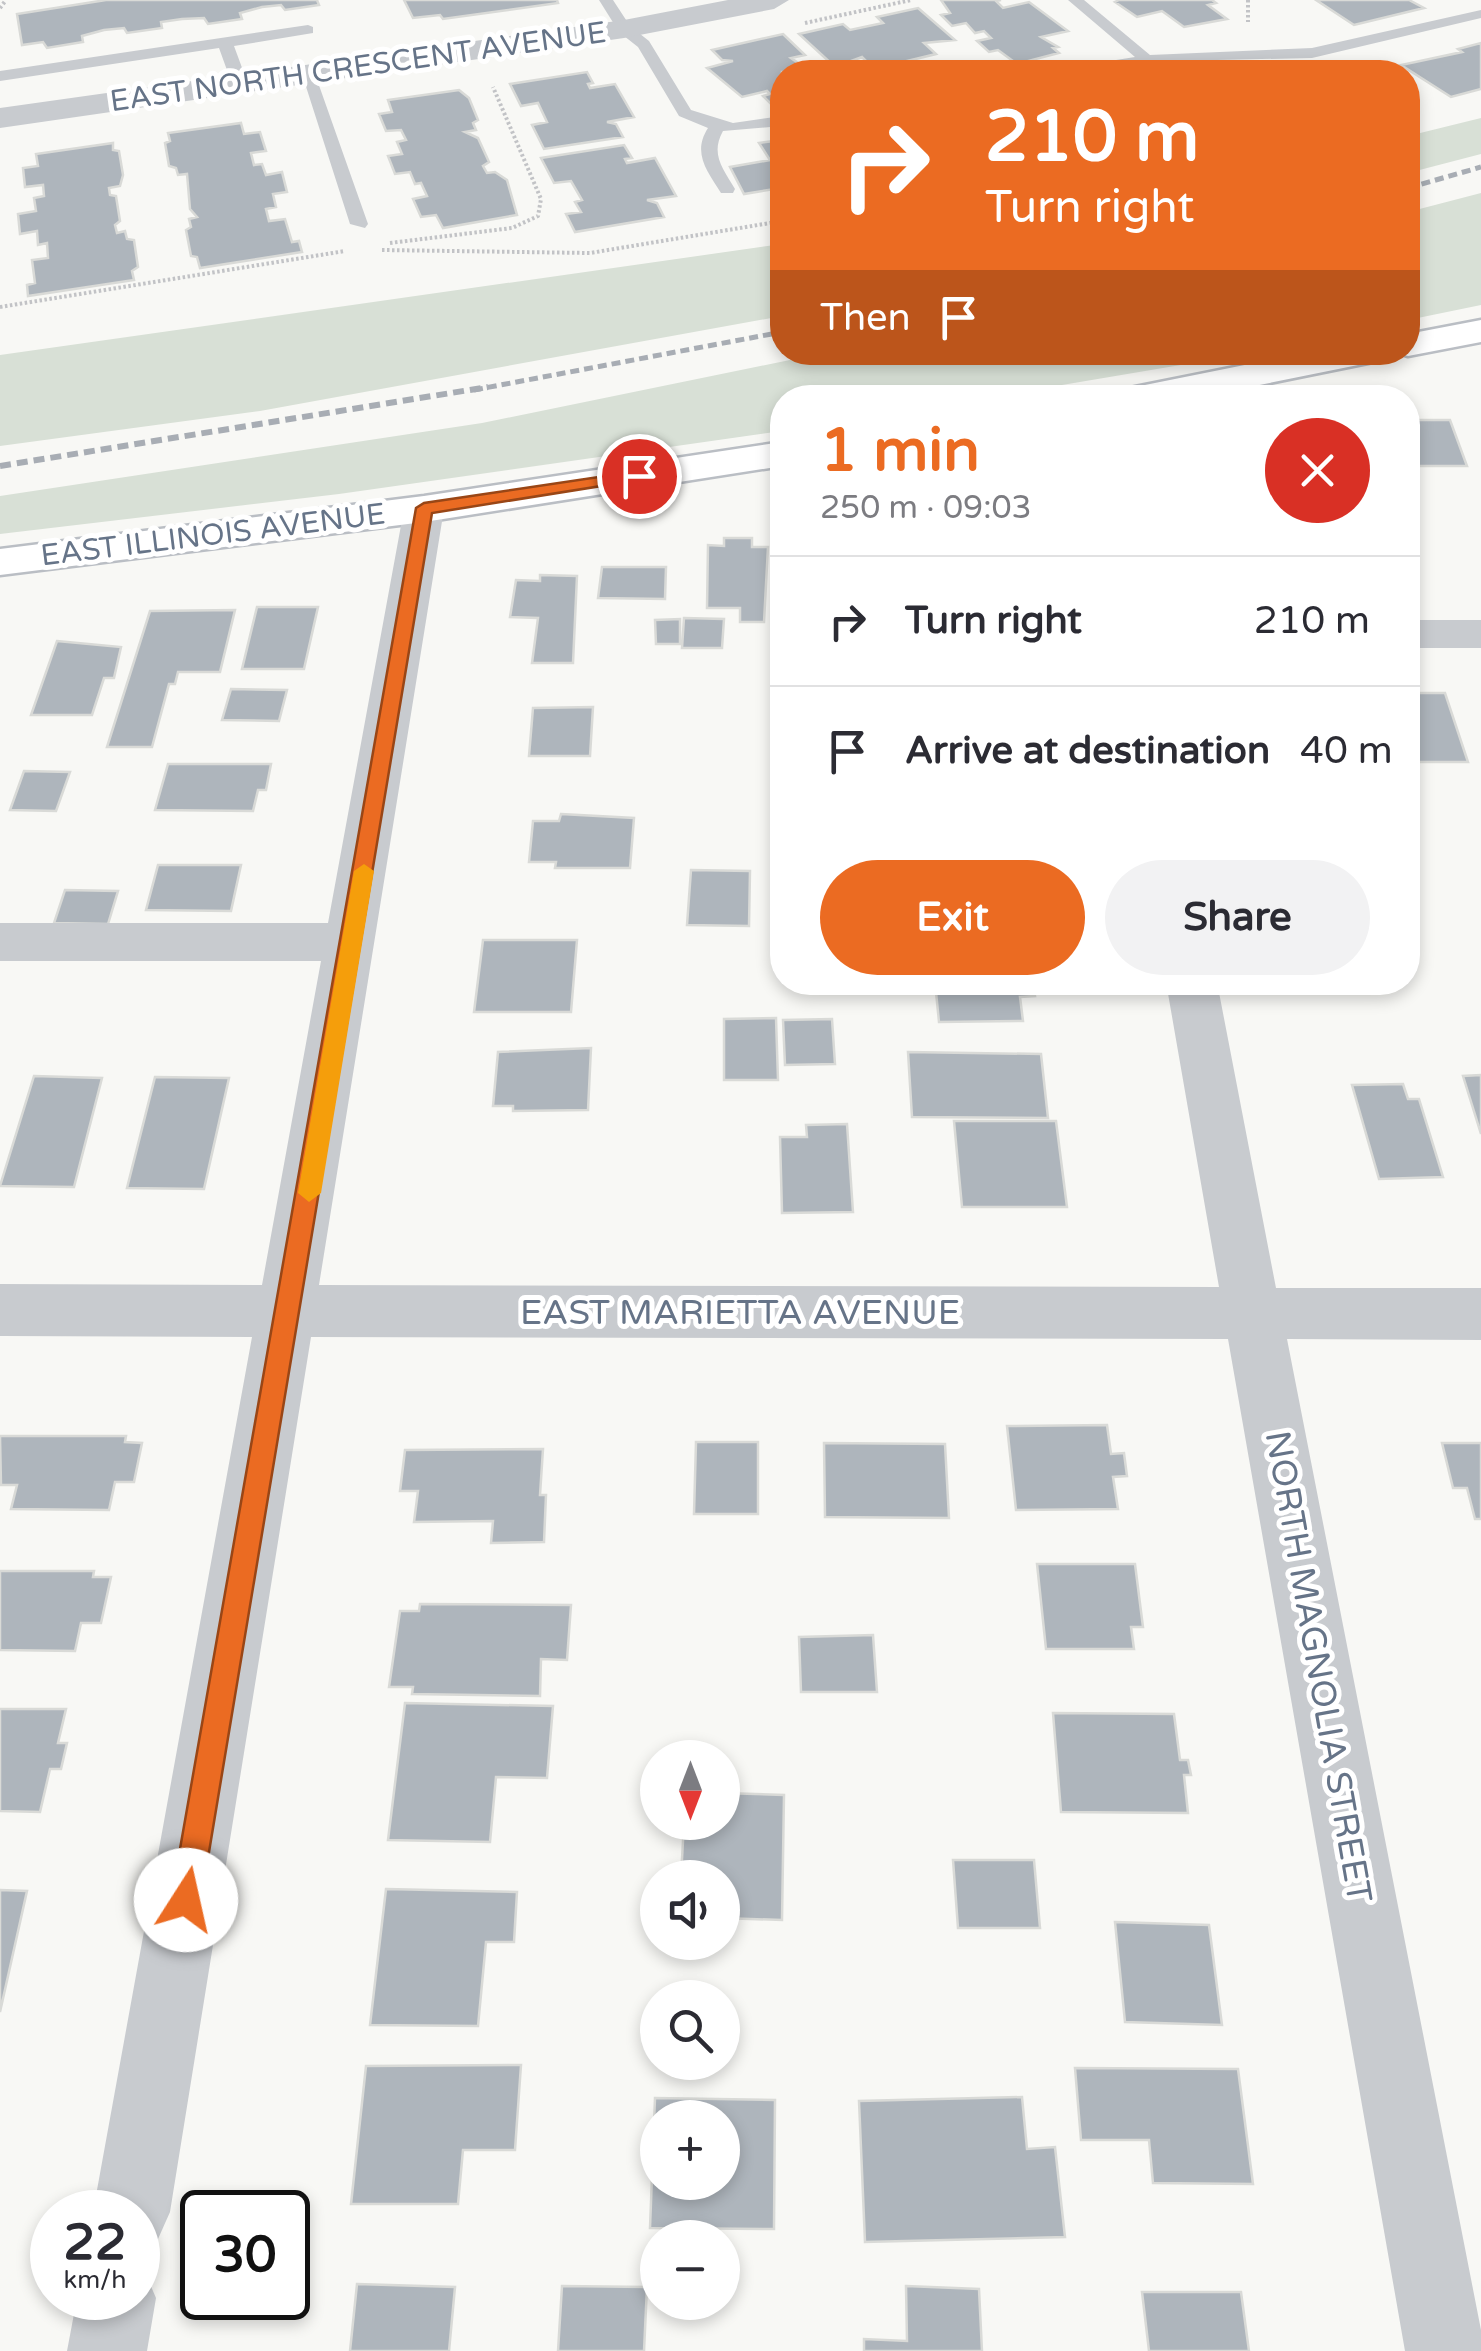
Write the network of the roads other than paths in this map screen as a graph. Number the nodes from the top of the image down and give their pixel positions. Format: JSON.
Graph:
{"nodes":[{"id":1,"x":606,"y":0,"type":"edge"},
{"id":2,"x":774,"y":0,"type":"edge"},
{"id":3,"x":1075,"y":0,"type":"edge"},
{"id":4,"x":1462,"y":0,"type":"edge"},
{"id":5,"x":1481,"y":12,"type":"edge"},
{"id":6,"x":624,"y":29,"type":"junction"},
{"id":7,"x":308,"y":30,"type":"dead end"},
{"id":8,"x":226,"y":42,"type":"junction"},
{"id":9,"x":1146,"y":59,"type":"junction"},
{"id":10,"x":1140,"y":60,"type":"edge"},
{"id":11,"x":308,"y":74,"type":"junction"},
{"id":12,"x":0,"y":76,"type":"edge"},
{"id":13,"x":240,"y":84,"type":"junction"},
{"id":14,"x":0,"y":118,"type":"edge"},
{"id":15,"x":770,"y":122,"type":"edge"},
{"id":16,"x":718,"y":126,"type":"junction"},
{"id":17,"x":727,"y":189,"type":"dead end"},
{"id":18,"x":359,"y":224,"type":"road end"},
{"id":19,"x":1481,"y":331,"type":"edge"},
{"id":20,"x":1420,"y":343,"type":"edge"},
{"id":21,"x":1302,"y":365,"type":"edge"},
{"id":22,"x":1201,"y":385,"type":"edge"},
{"id":23,"x":770,"y":456,"type":"edge"},
{"id":24,"x":424,"y":508,"type":"junction"},
{"id":25,"x":0,"y":562,"type":"edge"},
{"id":26,"x":1420,"y":634,"type":"edge"},
{"id":27,"x":1481,"y":634,"type":"edge"},
{"id":28,"x":0,"y":942,"type":"edge"},
{"id":29,"x":352,"y":942,"type":"junction"},
{"id":30,"x":1193,"y":995,"type":"edge"},
{"id":31,"x":0,"y":1310,"type":"edge"},
{"id":32,"x":289,"y":1313,"type":"junction"},
{"id":33,"x":1253,"y":1313,"type":"junction"},
{"id":34,"x":1481,"y":1314,"type":"edge"},
{"id":35,"x":135,"y":2190,"type":"edge"},
{"id":36,"x":112,"y":2320,"type":"edge"},
{"id":37,"x":107,"y":2351,"type":"edge"},
{"id":38,"x":1445,"y":2351,"type":"edge"}],
"edges":[{"from":1,"to":6,"type":"lane"},
{"from":2,"to":6,"type":"street","name":"EAST NORTH CRESCENT AVENUE"},
{"from":3,"to":9,"type":"lane"},
{"from":4,"to":5,"type":"lane"},
{"from":5,"to":9,"type":"lane"},
{"from":6,"to":11,"type":"street","name":"EAST NORTH CRESCENT AVENUE"},
{"from":6,"to":16,"type":"lane"},
{"from":7,"to":8,"type":"lane"},
{"from":8,"to":12,"type":"lane"},
{"from":8,"to":13,"type":"lane"},
{"from":9,"to":10,"type":"lane"},
{"from":11,"to":13,"type":"street","name":"EAST NORTH CRESCENT AVENUE"},
{"from":11,"to":18,"type":"lane"},
{"from":13,"to":14,"type":"street","name":"EAST NORTH CRESCENT AVENUE"},
{"from":15,"to":16,"type":"lane"},
{"from":16,"to":17,"type":"lane"},
{"from":19,"to":20,"type":"main road"},
{"from":21,"to":22,"type":"main road"},
{"from":23,"to":24,"type":"main road","name":"EAST ILLINOIS AVENUE"},
{"from":24,"to":25,"type":"main road","name":"EAST ILLINOIS AVENUE"},
{"from":24,"to":29,"type":"street"},
{"from":26,"to":27,"type":"street"},
{"from":28,"to":29,"type":"street"},
{"from":29,"to":32,"type":"street"},
{"from":30,"to":33,"type":"street","name":"NORTH MAGNOLIA STREET"},
{"from":31,"to":32,"type":"street","name":"EAST MARIETTA AVENUE"},
{"from":32,"to":33,"type":"street","name":"EAST MARIETTA AVENUE"},
{"from":32,"to":35,"type":"street"},
{"from":33,"to":34,"type":"street","name":"EAST MARIETTA AVENUE"},
{"from":33,"to":38,"type":"street","name":"NORTH MAGNOLIA STREET"},
{"from":36,"to":37,"type":"street"}]}
